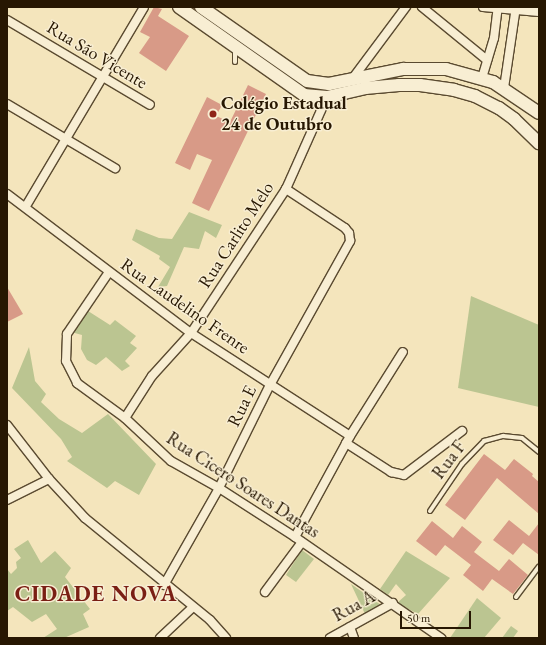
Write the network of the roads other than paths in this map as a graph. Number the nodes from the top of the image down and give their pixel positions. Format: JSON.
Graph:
{"nodes":[{"id":1,"x":144,"y":7,"type":"edge"},
{"id":2,"x":179,"y":7,"type":"edge"},
{"id":3,"x":201,"y":7,"type":"edge"},
{"id":4,"x":406,"y":7,"type":"edge"},
{"id":5,"x":422,"y":7,"type":"edge"},
{"id":6,"x":483,"y":7,"type":"edge"},
{"id":7,"x":498,"y":7,"type":"edge"},
{"id":8,"x":515,"y":9,"type":"edge"},
{"id":9,"x":539,"y":12,"type":"edge"},
{"id":10,"x":7,"y":20,"type":"edge"},
{"id":11,"x":235,"y":47,"type":"junction"},
{"id":12,"x":487,"y":60,"type":"junction"},
{"id":13,"x":235,"y":62,"type":"dead end"},
{"id":14,"x":102,"y":75,"type":"junction"},
{"id":15,"x":353,"y":78,"type":"junction"},
{"id":16,"x":482,"y":78,"type":"junction"},
{"id":17,"x":504,"y":88,"type":"junction"},
{"id":18,"x":327,"y":97,"type":"junction"},
{"id":19,"x":7,"y":104,"type":"edge"},
{"id":20,"x":150,"y":105,"type":"dead end"},
{"id":21,"x":539,"y":113,"type":"edge"},
{"id":22,"x":67,"y":138,"type":"junction"},
{"id":23,"x":539,"y":143,"type":"edge"},
{"id":24,"x":115,"y":168,"type":"dead end"},
{"id":25,"x":286,"y":189,"type":"junction"},
{"id":26,"x":7,"y":194,"type":"edge"},
{"id":27,"x":26,"y":206,"type":"junction"},
{"id":28,"x":109,"y":272,"type":"junction"},
{"id":29,"x":191,"y":333,"type":"junction"},
{"id":30,"x":403,"y":352,"type":"dead end"},
{"id":31,"x":270,"y":384,"type":"junction"},
{"id":32,"x":125,"y":418,"type":"junction"},
{"id":33,"x":7,"y":425,"type":"edge"},
{"id":34,"x":462,"y":432,"type":"dead end"},
{"id":35,"x":348,"y":440,"type":"junction"},
{"id":36,"x":539,"y":452,"type":"edge"},
{"id":37,"x":49,"y":479,"type":"junction"},
{"id":38,"x":219,"y":488,"type":"junction"},
{"id":39,"x":7,"y":500,"type":"edge"},
{"id":40,"x":430,"y":511,"type":"dead end"},
{"id":41,"x":299,"y":540,"type":"junction"},
{"id":42,"x":539,"y":568,"type":"edge"},
{"id":43,"x":164,"y":585,"type":"junction"},
{"id":44,"x":265,"y":592,"type":"dead end"},
{"id":45,"x":516,"y":597,"type":"dead end"},
{"id":46,"x":393,"y":603,"type":"junction"},
{"id":47,"x":192,"y":608,"type":"junction"},
{"id":48,"x":350,"y":627,"type":"junction"},
{"id":49,"x":160,"y":638,"type":"edge"},
{"id":50,"x":226,"y":638,"type":"edge"},
{"id":51,"x":330,"y":638,"type":"edge"},
{"id":52,"x":354,"y":638,"type":"edge"},
{"id":53,"x":442,"y":638,"type":"edge"}],
"edges":[{"from":1,"to":14,"type":"street"},
{"from":2,"to":11,"type":"main road"},
{"from":3,"to":15,"type":"main road"},
{"from":4,"to":15,"type":"street"},
{"from":5,"to":12,"type":"street"},
{"from":6,"to":7,"type":"street"},
{"from":7,"to":8,"type":"street"},
{"from":7,"to":12,"type":"street"},
{"from":8,"to":9,"type":"street"},
{"from":8,"to":17,"type":"street"},
{"from":10,"to":14,"type":"street","name":"Rua São Vicente"},
{"from":11,"to":13,"type":"lane"},
{"from":11,"to":18,"type":"main road"},
{"from":12,"to":16,"type":"street"},
{"from":14,"to":20,"type":"street","name":"Rua São Vicente"},
{"from":14,"to":22,"type":"street"},
{"from":15,"to":16,"type":"main road"},
{"from":16,"to":17,"type":"main road"},
{"from":17,"to":21,"type":"main road"},
{"from":18,"to":23,"type":"main road"},
{"from":18,"to":25,"type":"street","name":"Rua Carlito Melo"},
{"from":19,"to":22,"type":"street"},
{"from":22,"to":24,"type":"street"},
{"from":22,"to":27,"type":"street"},
{"from":25,"to":29,"type":"street","name":"Rua Carlito Melo"},
{"from":25,"to":31,"type":"street","name":"Rua E"},
{"from":26,"to":27,"type":"street","name":"Rua Laudelino Frenre"},
{"from":27,"to":28,"type":"street","name":"Rua Laudelino Frenre"},
{"from":28,"to":29,"type":"street","name":"Rua Laudelino Frenre"},
{"from":28,"to":32,"type":"street","name":"Rua Cicero Soares Dantas"},
{"from":29,"to":31,"type":"street","name":"Rua Laudelino Frenre"},
{"from":29,"to":32,"type":"street","name":"Rua Carlito Melo"},
{"from":30,"to":35,"type":"street"},
{"from":31,"to":35,"type":"street","name":"Rua Laudelino Frenre"},
{"from":31,"to":38,"type":"street","name":"Rua E"},
{"from":32,"to":38,"type":"street","name":"Rua Cicero Soares Dantas"},
{"from":33,"to":37,"type":"street"},
{"from":34,"to":35,"type":"street","name":"Rua Laudelino Frenre"},
{"from":35,"to":41,"type":"street"},
{"from":36,"to":40,"type":"lane","name":"Rua F"},
{"from":37,"to":39,"type":"street"},
{"from":37,"to":43,"type":"street"},
{"from":38,"to":41,"type":"street","name":"Rua Cicero Soares Dantas"},
{"from":38,"to":43,"type":"street","name":"Rua E"},
{"from":41,"to":44,"type":"street"},
{"from":41,"to":46,"type":"street","name":"Rua Cicero Soares Dantas"},
{"from":42,"to":45,"type":"lane"},
{"from":43,"to":47,"type":"street"},
{"from":46,"to":48,"type":"street","name":"Rua A"},
{"from":46,"to":53,"type":"street","name":"Rua Cicero Soares Dantas"},
{"from":47,"to":49,"type":"street"},
{"from":47,"to":50,"type":"street"},
{"from":48,"to":51,"type":"street","name":"Rua A"},
{"from":48,"to":52,"type":"street"}]}
